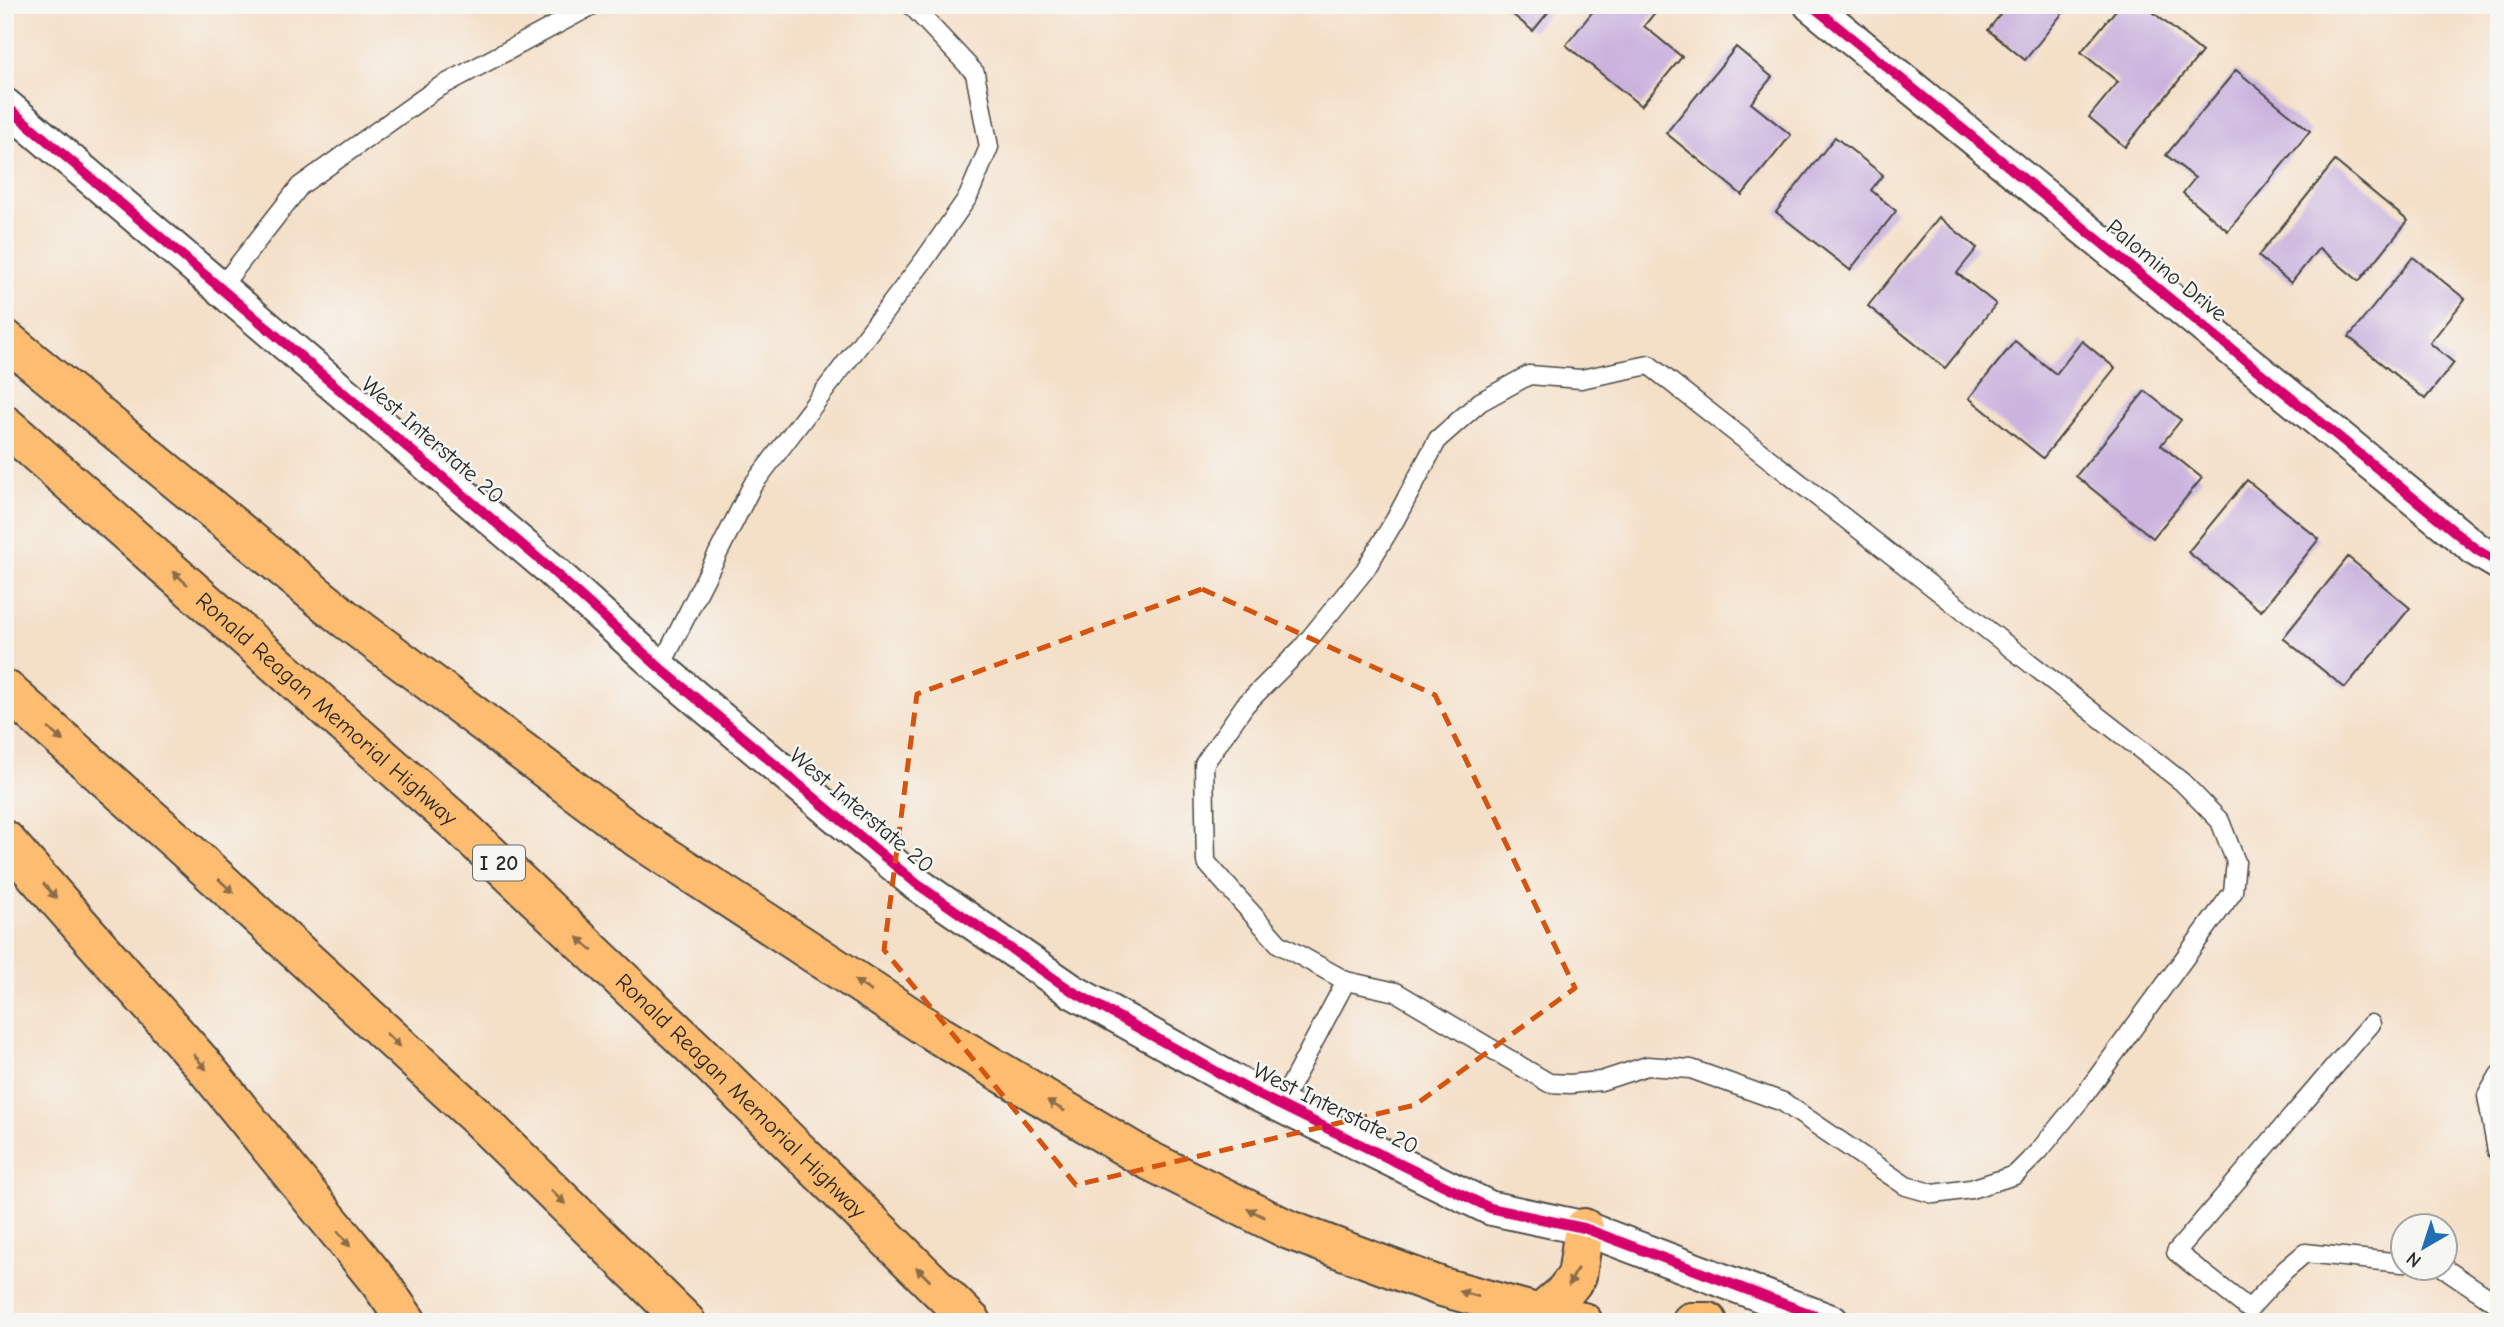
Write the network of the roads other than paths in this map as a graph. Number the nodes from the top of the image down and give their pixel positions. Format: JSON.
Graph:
{"nodes":[{"id":1,"x":593,"y":5,"type":"edge"},
{"id":2,"x":911,"y":5,"type":"edge"},
{"id":3,"x":1811,"y":5,"type":"edge"},
{"id":4,"x":5,"y":105,"type":"edge"},
{"id":5,"x":221,"y":287,"type":"junction"},
{"id":6,"x":5,"y":339,"type":"edge"},
{"id":7,"x":5,"y":425,"type":"edge"},
{"id":8,"x":2499,"y":563,"type":"edge"},
{"id":9,"x":660,"y":668,"type":"junction"},
{"id":10,"x":5,"y":689,"type":"edge"},
{"id":11,"x":5,"y":840,"type":"edge"},
{"id":12,"x":1346,"y":981,"type":"junction"},
{"id":13,"x":2371,"y":1024,"type":"dead end"},
{"id":14,"x":2499,"y":1075,"type":"edge"},
{"id":15,"x":1280,"y":1105,"type":"junction"},
{"id":16,"x":2499,"y":1153,"type":"edge"},
{"id":17,"x":1584,"y":1228,"type":"junction"},
{"id":18,"x":2388,"y":1261,"type":"edge"},
{"id":19,"x":2458,"y":1277,"type":"edge"},
{"id":20,"x":2499,"y":1305,"type":"edge"},
{"id":21,"x":1540,"y":1314,"type":"junction"},
{"id":22,"x":407,"y":1322,"type":"edge"},
{"id":23,"x":686,"y":1322,"type":"edge"},
{"id":24,"x":972,"y":1322,"type":"edge"},
{"id":25,"x":1583,"y":1322,"type":"edge"},
{"id":26,"x":1691,"y":1322,"type":"edge"},
{"id":27,"x":1709,"y":1322,"type":"edge"},
{"id":28,"x":1832,"y":1322,"type":"edge"}],
"edges":[{"from":1,"to":5,"type":"lane"},
{"from":2,"to":9,"type":"lane"},
{"from":3,"to":8,"type":"street","name":"Palomino Drive"},
{"from":4,"to":5,"type":"street","name":"West Interstate 20"},
{"from":5,"to":9,"type":"street","name":"West Interstate 20"},
{"from":21,"to":6,"type":"highway","one_way":true},
{"from":24,"to":7,"type":"highway","name":"Ronald Reagan Memorial Highway","number":"I 20","one_way":true},
{"from":9,"to":15,"type":"street","name":"West Interstate 20"},
{"from":10,"to":23,"type":"highway","one_way":true},
{"from":11,"to":22,"type":"highway","one_way":true},
{"from":12,"to":12,"type":"lane"},
{"from":12,"to":15,"type":"lane"},
{"from":13,"to":18,"type":"lane"},
{"from":14,"to":16,"type":"lane"},
{"from":15,"to":17,"type":"street","name":"West Interstate 20"},
{"from":17,"to":21,"type":"highway","one_way":true},
{"from":17,"to":28,"type":"street","name":"West Interstate 20"},
{"from":19,"to":20,"type":"lane"},
{"from":21,"to":25,"type":"highway"},
{"from":26,"to":27,"type":"highway"}]}
